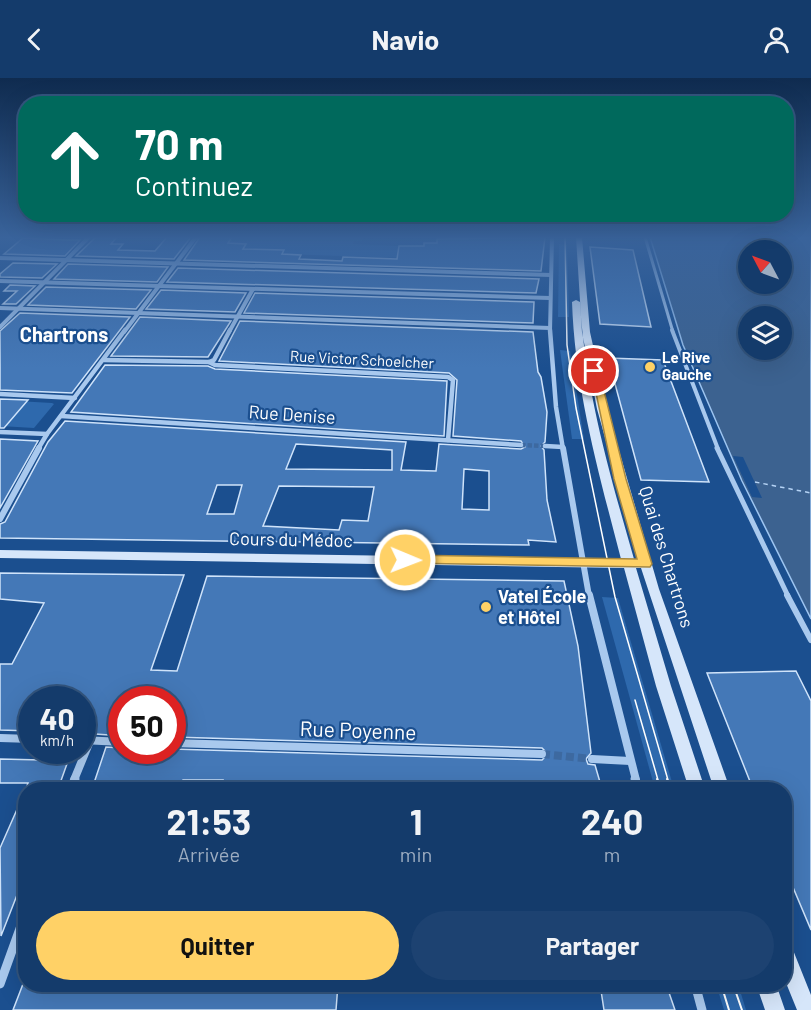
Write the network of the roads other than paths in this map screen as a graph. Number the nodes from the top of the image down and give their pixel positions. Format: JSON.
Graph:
{"nodes":[{"id":1,"x":164,"y":280,"type":"edge"},
{"id":2,"x":551,"y":280,"type":"edge"},
{"id":3,"x":578,"y":280,"type":"edge"},
{"id":4,"x":580,"y":280,"type":"edge"},
{"id":5,"x":655,"y":280,"type":"edge"},
{"id":6,"x":0,"y":281,"type":"edge"},
{"id":7,"x":45,"y":282,"type":"junction"},
{"id":8,"x":160,"y":286,"type":"junction"},
{"id":9,"x":253,"y":289,"type":"junction"},
{"id":10,"x":550,"y":298,"type":"junction"},
{"id":11,"x":0,"y":308,"type":"edge"},
{"id":12,"x":19,"y":309,"type":"junction"},
{"id":13,"x":139,"y":313,"type":"junction"},
{"id":14,"x":238,"y":317,"type":"junction"},
{"id":15,"x":0,"y":327,"type":"edge"},
{"id":16,"x":550,"y":328,"type":"junction"},
{"id":17,"x":582,"y":332,"type":"junction"},
{"id":18,"x":104,"y":360,"type":"junction"},
{"id":19,"x":210,"y":362,"type":"junction"},
{"id":20,"x":0,"y":394,"type":"edge"},
{"id":21,"x":75,"y":398,"type":"junction"},
{"id":22,"x":62,"y":416,"type":"junction"},
{"id":23,"x":0,"y":432,"type":"edge"},
{"id":24,"x":47,"y":434,"type":"junction"},
{"id":25,"x":448,"y":440,"type":"junction"},
{"id":26,"x":521,"y":445,"type":"tunnel mouth"},
{"id":27,"x":545,"y":446,"type":"tunnel mouth"},
{"id":28,"x":563,"y":447,"type":"junction"},
{"id":29,"x":0,"y":519,"type":"edge"},
{"id":30,"x":0,"y":554,"type":"edge"},
{"id":31,"x":582,"y":562,"type":"junction"},
{"id":32,"x":627,"y":563,"type":"junction"},
{"id":33,"x":645,"y":564,"type":"junction"},
{"id":34,"x":811,"y":640,"type":"edge"},
{"id":35,"x":0,"y":738,"type":"edge"},
{"id":36,"x":18,"y":739,"type":"edge"},
{"id":37,"x":186,"y":743,"type":"edge"},
{"id":38,"x":542,"y":754,"type":"tunnel mouth"},
{"id":39,"x":592,"y":759,"type":"tunnel mouth"},
{"id":40,"x":630,"y":761,"type":"junction"},
{"id":41,"x":79,"y":764,"type":"edge"},
{"id":42,"x":73,"y":782,"type":"edge"},
{"id":43,"x":636,"y":782,"type":"edge"},
{"id":44,"x":695,"y":782,"type":"edge"},
{"id":45,"x":719,"y":782,"type":"edge"},
{"id":46,"x":18,"y":934,"type":"edge"},
{"id":47,"x":792,"y":972,"type":"edge"},
{"id":48,"x":0,"y":984,"type":"edge"},
{"id":49,"x":697,"y":992,"type":"edge"},
{"id":50,"x":769,"y":992,"type":"edge"},
{"id":51,"x":702,"y":1010,"type":"edge"},
{"id":52,"x":775,"y":1010,"type":"edge"},
{"id":53,"x":807,"y":1010,"type":"edge"}],
"edges":[{"from":1,"to":8,"type":"street"},
{"from":2,"to":10,"type":"street"},
{"from":3,"to":17,"type":"main road"},
{"from":4,"to":17,"type":"main road"},
{"from":5,"to":34,"type":"street"},
{"from":6,"to":7,"type":"street"},
{"from":7,"to":8,"type":"street"},
{"from":7,"to":12,"type":"street"},
{"from":8,"to":9,"type":"street"},
{"from":8,"to":13,"type":"street"},
{"from":9,"to":10,"type":"street"},
{"from":9,"to":14,"type":"street"},
{"from":10,"to":16,"type":"street"},
{"from":11,"to":12,"type":"street"},
{"from":12,"to":13,"type":"street"},
{"from":12,"to":15,"type":"street"},
{"from":13,"to":14,"type":"street"},
{"from":13,"to":18,"type":"street"},
{"from":14,"to":16,"type":"street"},
{"from":14,"to":19,"type":"street"},
{"from":16,"to":28,"type":"street"},
{"from":17,"to":32,"type":"main road","name":"Quai des Chartrons"},
{"from":17,"to":33,"type":"main road","name":"Quai des Chartrons"},
{"from":18,"to":19,"type":"street"},
{"from":18,"to":21,"type":"street"},
{"from":19,"to":25,"type":"street","name":"Rue Victor Schoelcher"},
{"from":20,"to":21,"type":"street"},
{"from":21,"to":22,"type":"street"},
{"from":22,"to":24,"type":"street"},
{"from":22,"to":25,"type":"street","name":"Rue Denise"},
{"from":23,"to":24,"type":"street"},
{"from":24,"to":29,"type":"street"},
{"from":25,"to":26,"type":"street","name":"Rue Denise"},
{"from":27,"to":28,"type":"street"},
{"from":28,"to":31,"type":"street"},
{"from":30,"to":31,"type":"main road","name":"Cours du Médoc"},
{"from":31,"to":32,"type":"main road","name":"Cours du Médoc"},
{"from":31,"to":40,"type":"street"},
{"from":32,"to":33,"type":"main road","name":"Cours du Médoc"},
{"from":32,"to":44,"type":"main road","name":"Quai des Chartrons"},
{"from":33,"to":45,"type":"main road","name":"Quai des Chartrons"},
{"from":35,"to":36,"type":"street"},
{"from":37,"to":38,"type":"street","name":"Rue Poyenne"},
{"from":39,"to":40,"type":"street"},
{"from":40,"to":43,"type":"street"},
{"from":41,"to":42,"type":"street"},
{"from":46,"to":48,"type":"street"},
{"from":47,"to":53,"type":"main road"},
{"from":49,"to":51,"type":"street"},
{"from":50,"to":52,"type":"main road"}]}
